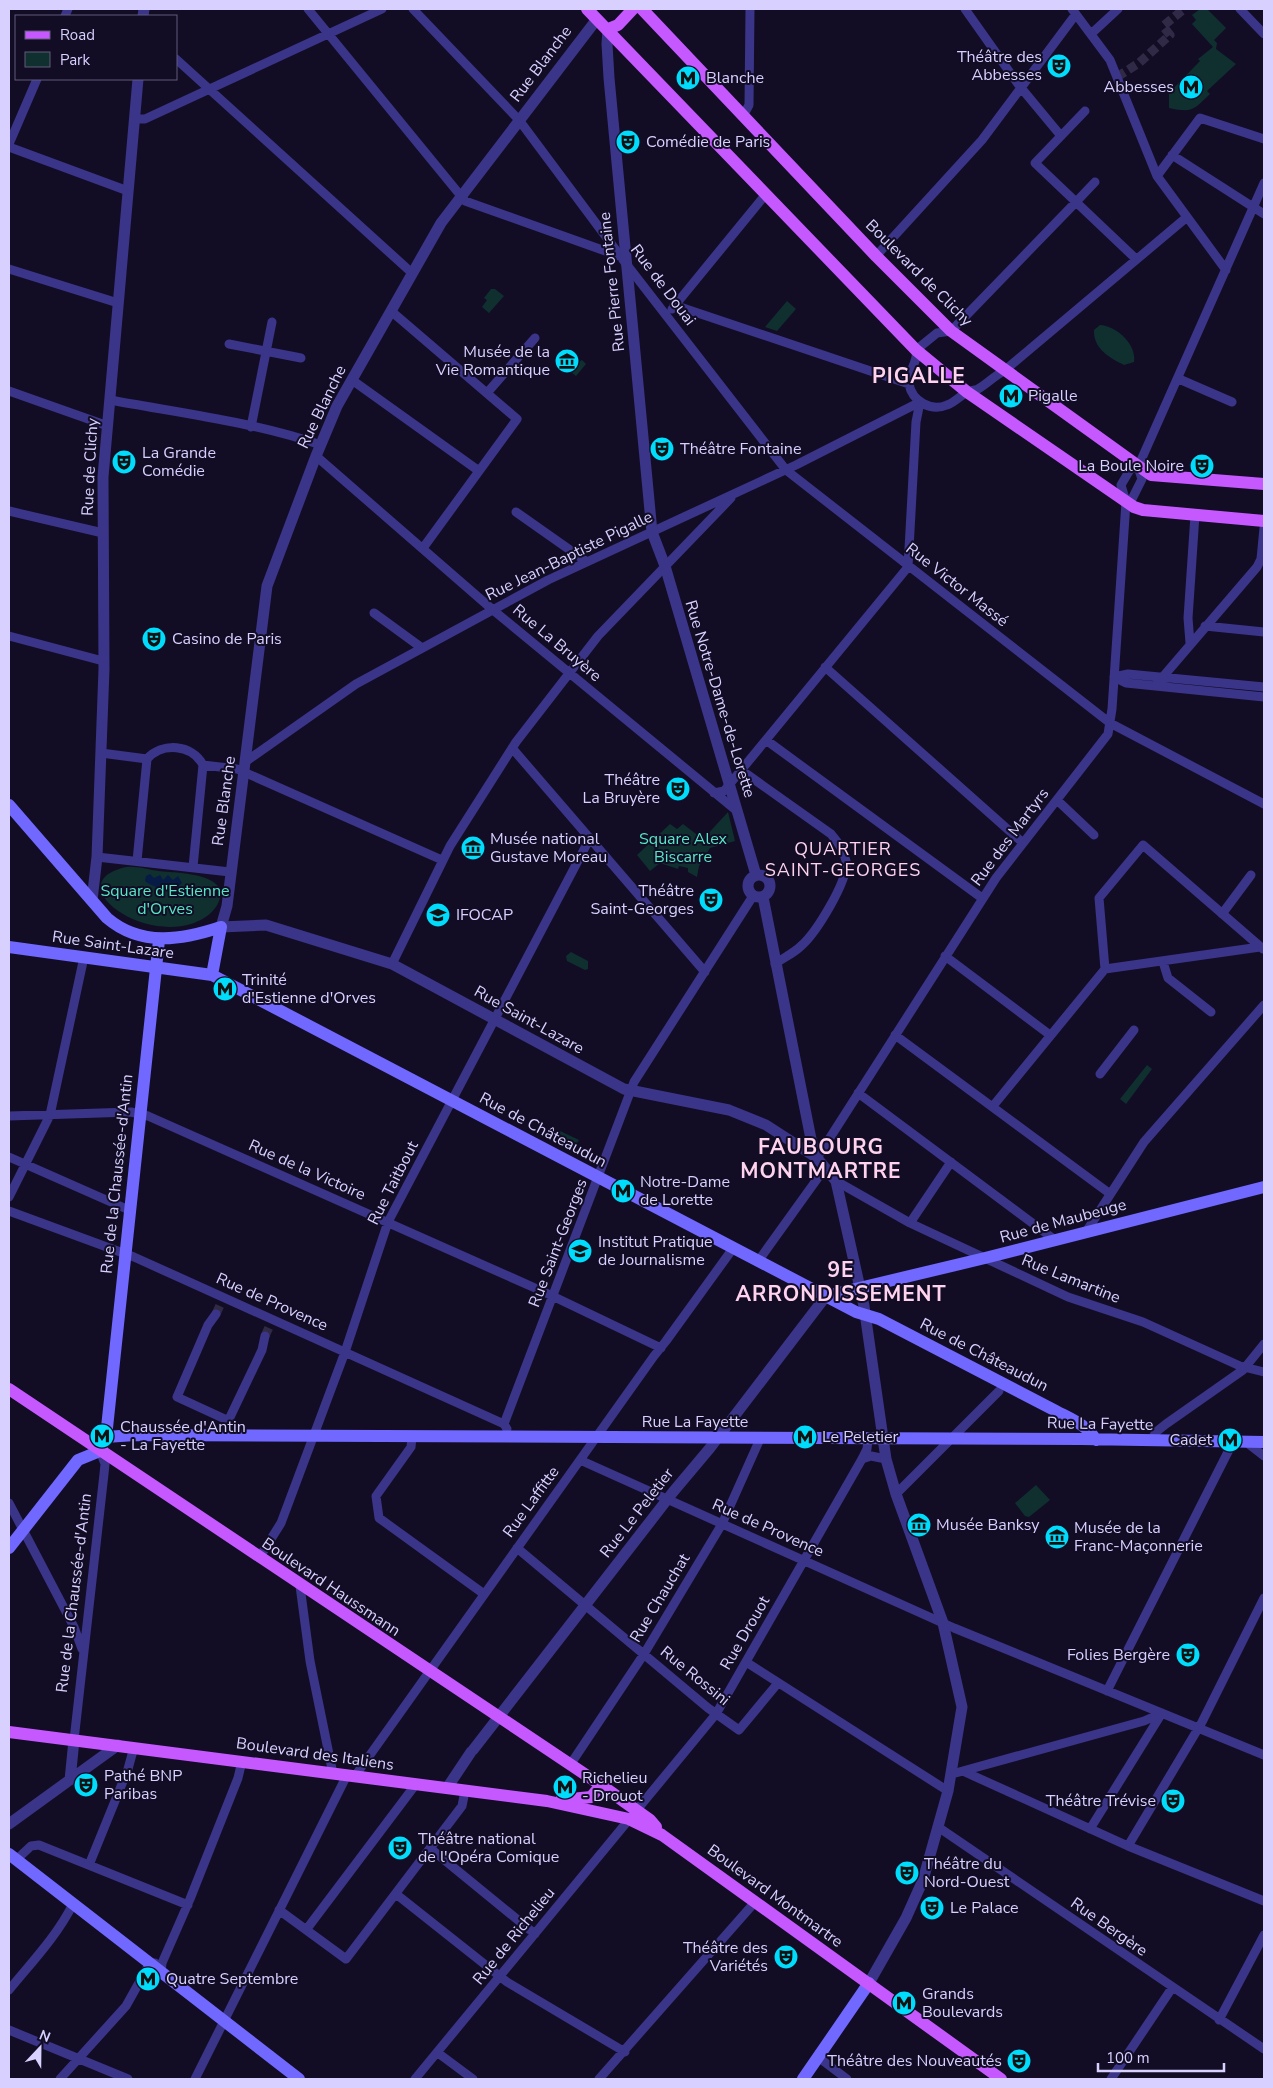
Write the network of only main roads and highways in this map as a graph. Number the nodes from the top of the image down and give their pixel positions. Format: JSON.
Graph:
{"nodes":[{"id":1,"x":587,"y":9,"type":"edge"},
{"id":2,"x":634,"y":9,"type":"edge"},
{"id":3,"x":642,"y":9,"type":"edge"},
{"id":4,"x":608,"y":30,"type":"junction"},
{"id":5,"x":1264,"y":484,"type":"edge"},
{"id":6,"x":1264,"y":521,"type":"edge"},
{"id":7,"x":9,"y":805,"type":"edge"},
{"id":8,"x":159,"y":940,"type":"junction"},
{"id":9,"x":9,"y":947,"type":"edge"},
{"id":10,"x":154,"y":969,"type":"junction"},
{"id":11,"x":212,"y":975,"type":"junction"},
{"id":12,"x":1264,"y":1187,"type":"edge"},
{"id":13,"x":832,"y":1294,"type":"junction"},
{"id":14,"x":9,"y":1389,"type":"edge"},
{"id":15,"x":106,"y":1437,"type":"junction"},
{"id":16,"x":1096,"y":1440,"type":"junction"},
{"id":17,"x":1264,"y":1442,"type":"edge"},
{"id":18,"x":100,"y":1451,"type":"junction"},
{"id":19,"x":9,"y":1548,"type":"edge"},
{"id":20,"x":9,"y":1732,"type":"edge"},
{"id":21,"x":600,"y":1785,"type":"junction"},
{"id":22,"x":615,"y":1796,"type":"junction"},
{"id":23,"x":551,"y":1802,"type":"junction"},
{"id":24,"x":577,"y":1808,"type":"junction"},
{"id":25,"x":633,"y":1815,"type":"junction"},
{"id":26,"x":13,"y":1857,"type":"edge"},
{"id":27,"x":869,"y":1983,"type":"junction"},
{"id":28,"x":299,"y":2079,"type":"edge"},
{"id":29,"x":803,"y":2079,"type":"edge"},
{"id":30,"x":1001,"y":2079,"type":"edge"}],
"edges":[{"from":1,"to":4,"type":"main road"},
{"from":2,"to":4,"type":"main road"},
{"from":3,"to":5,"type":"main road","name":"Boulevard de Clichy"},
{"from":4,"to":6,"type":"main road"},
{"from":7,"to":8,"type":"main road"},
{"from":8,"to":10,"type":"main road","name":"Rue de la Chaussée-d'Antin"},
{"from":8,"to":11,"type":"main road"},
{"from":9,"to":10,"type":"main road","name":"Rue Saint-Lazare"},
{"from":10,"to":11,"type":"main road","name":"Rue Saint-Lazare"},
{"from":10,"to":15,"type":"main road","name":"Rue de la Chaussée-d'Antin"},
{"from":11,"to":13,"type":"main road","name":"Rue de Châteaudun"},
{"from":12,"to":13,"type":"main road","name":"Rue de Maubeuge"},
{"from":13,"to":16,"type":"main road","name":"Rue de Châteaudun"},
{"from":14,"to":18,"type":"main road","name":"Boulevard Haussmann"},
{"from":15,"to":16,"type":"main road","name":"Rue La Fayette"},
{"from":15,"to":18,"type":"main road","name":"Rue de la Chaussée-d'Antin"},
{"from":16,"to":17,"type":"main road","name":"Rue La Fayette"},
{"from":18,"to":19,"type":"main road"},
{"from":18,"to":21,"type":"main road","name":"Boulevard Haussmann"},
{"from":20,"to":23,"type":"main road","name":"Boulevard des Italiens"},
{"from":21,"to":22,"type":"main road","name":"Boulevard Haussmann"},
{"from":21,"to":23,"type":"main road","name":"Boulevard des Italiens"},
{"from":22,"to":24,"type":"main road"},
{"from":22,"to":25,"type":"main road","name":"Boulevard Haussmann"},
{"from":23,"to":24,"type":"main road","name":"Boulevard des Italiens"},
{"from":24,"to":25,"type":"main road","name":"Boulevard des Italiens"},
{"from":25,"to":27,"type":"main road","name":"Boulevard Montmartre"},
{"from":26,"to":28,"type":"main road"},
{"from":27,"to":29,"type":"main road"},
{"from":27,"to":30,"type":"main road","name":"Boulevard Montmartre"}]}
